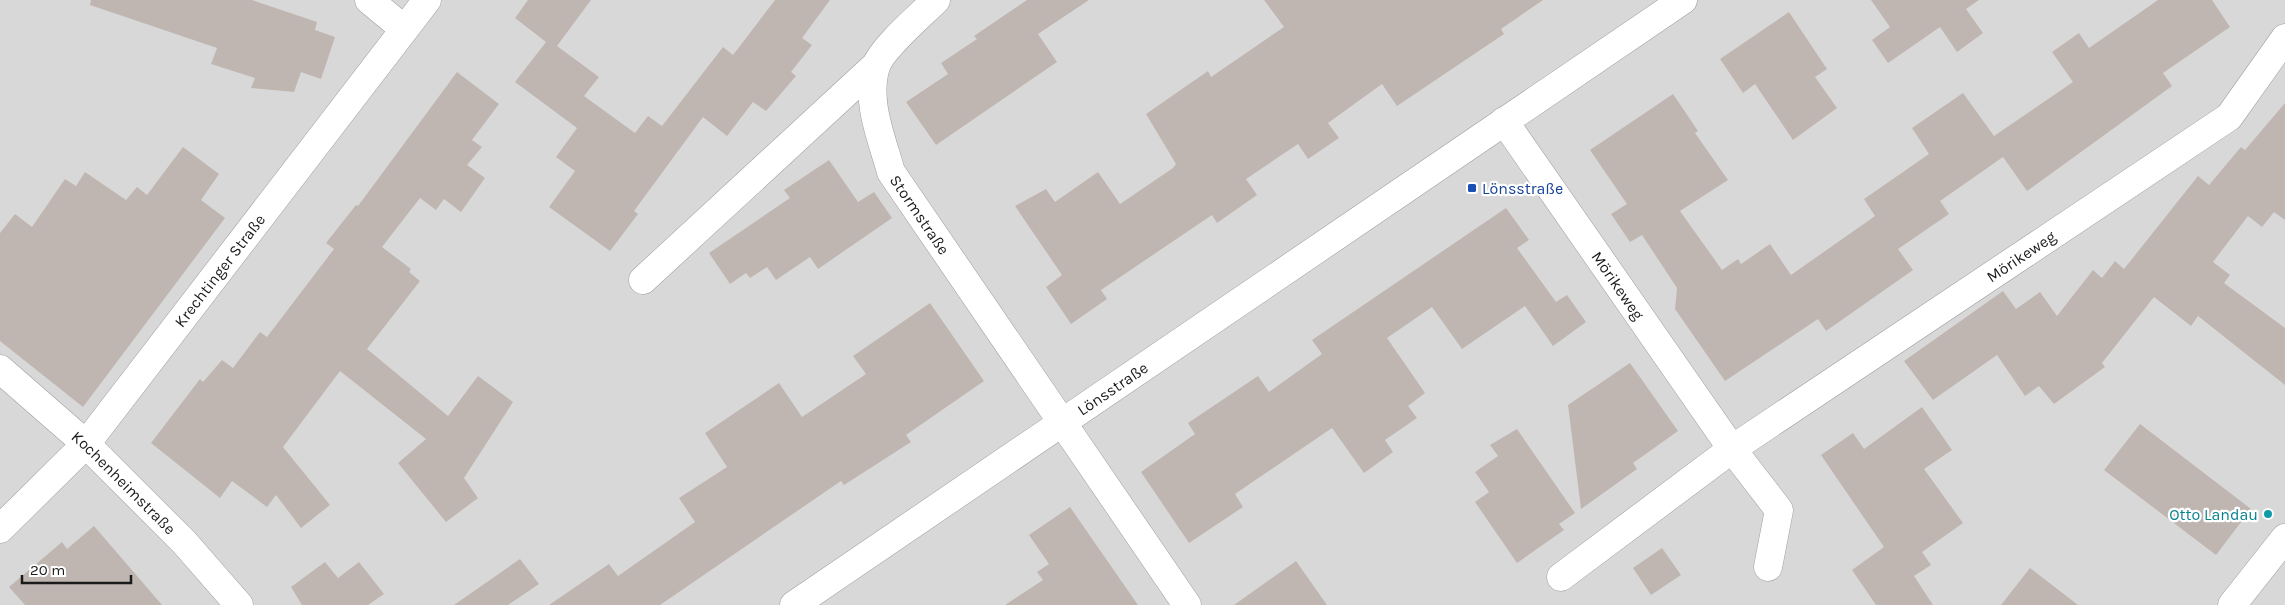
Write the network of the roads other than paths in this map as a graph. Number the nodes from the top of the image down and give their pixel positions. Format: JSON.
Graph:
{"nodes":[{"id":1,"x":369,"y":0,"type":"edge"},
{"id":2,"x":427,"y":0,"type":"edge"},
{"id":3,"x":936,"y":0,"type":"edge"},
{"id":4,"x":1683,"y":0,"type":"edge"},
{"id":5,"x":404,"y":28,"type":"junction"},
{"id":6,"x":2285,"y":38,"type":"edge"},
{"id":7,"x":876,"y":65,"type":"junction"},
{"id":8,"x":1504,"y":121,"type":"junction"},
{"id":9,"x":643,"y":280,"type":"dead end"},
{"id":10,"x":0,"y":369,"type":"edge"},
{"id":11,"x":1061,"y":422,"type":"junction"},
{"id":12,"x":86,"y":444,"type":"junction"},
{"id":13,"x":1732,"y":449,"type":"junction"},
{"id":14,"x":0,"y":529,"type":"edge"},
{"id":15,"x":2285,"y":538,"type":"edge"},
{"id":16,"x":1768,"y":567,"type":"dead end"},
{"id":17,"x":1561,"y":577,"type":"dead end"},
{"id":18,"x":239,"y":605,"type":"edge"},
{"id":19,"x":794,"y":605,"type":"edge"},
{"id":20,"x":1187,"y":605,"type":"edge"},
{"id":21,"x":2232,"y":605,"type":"edge"}],
"edges":[{"from":1,"to":5,"type":"street"},
{"from":2,"to":5,"type":"street","name":"Krechtinger Straße"},
{"from":3,"to":7,"type":"street","name":"Stormstraße"},
{"from":4,"to":8,"type":"street","name":"Lönsstraße"},
{"from":5,"to":12,"type":"street","name":"Krechtinger Straße"},
{"from":6,"to":13,"type":"street","name":"Mörikeweg"},
{"from":7,"to":9,"type":"street"},
{"from":7,"to":11,"type":"street","name":"Stormstraße"},
{"from":8,"to":11,"type":"street","name":"Lönsstraße"},
{"from":8,"to":13,"type":"street","name":"Mörikeweg"},
{"from":10,"to":12,"type":"street","name":"Kochenheimstraße"},
{"from":11,"to":19,"type":"street","name":"Lönsstraße"},
{"from":11,"to":20,"type":"street","name":"Lönsstraße"},
{"from":12,"to":14,"type":"street","name":"Krechtinger Straße"},
{"from":12,"to":18,"type":"street","name":"Kochenheimstraße"},
{"from":13,"to":16,"type":"street","name":"Mörikeweg"},
{"from":13,"to":17,"type":"street","name":"Mörikeweg"},
{"from":15,"to":21,"type":"street"}]}
